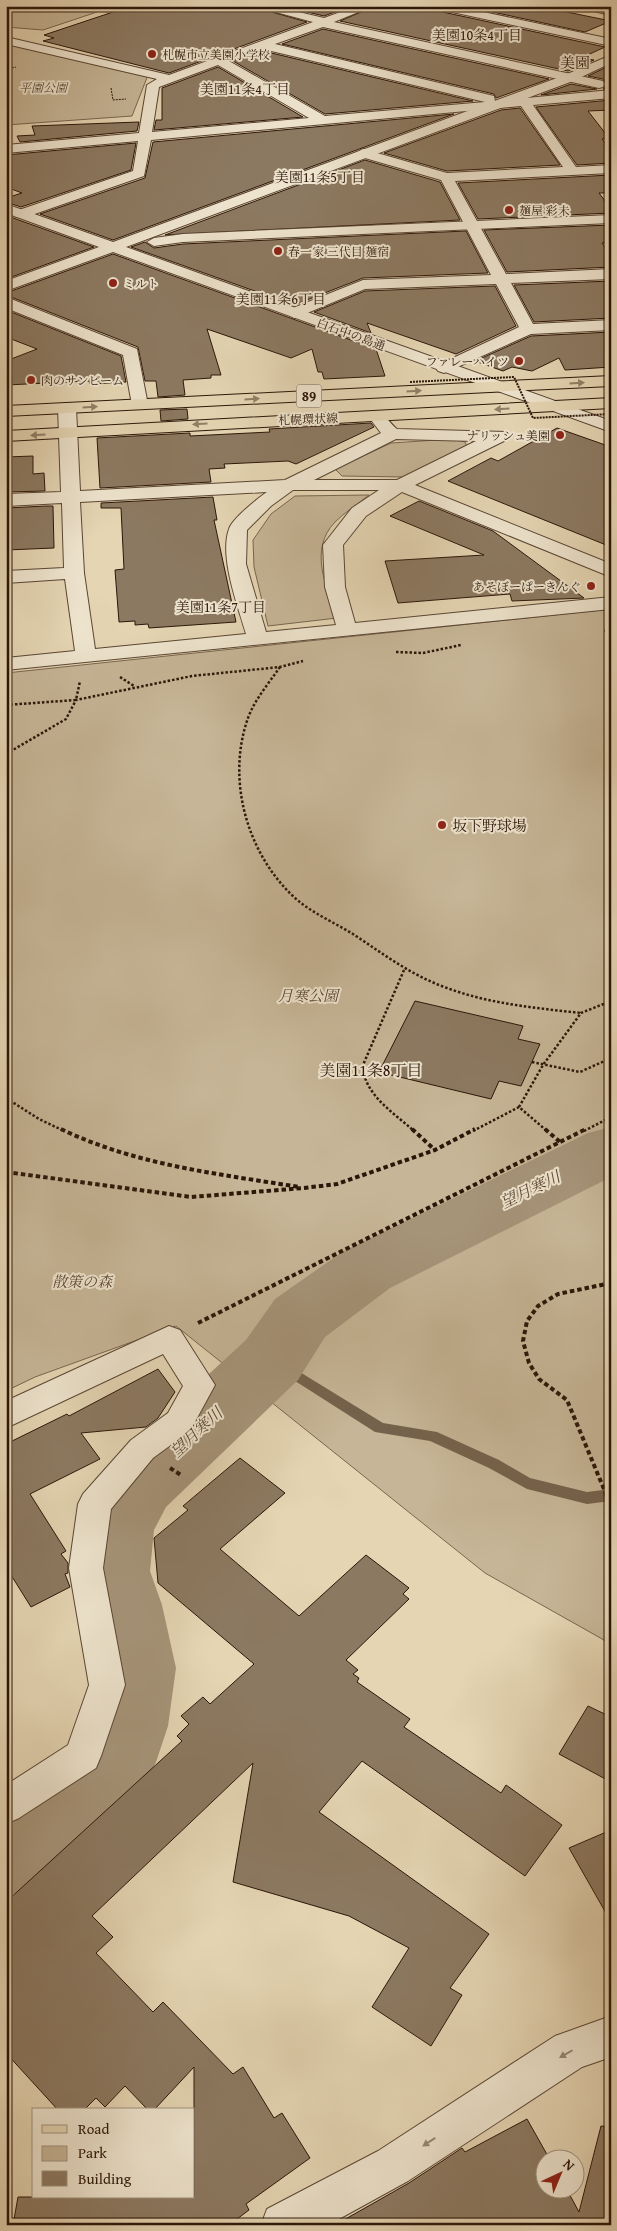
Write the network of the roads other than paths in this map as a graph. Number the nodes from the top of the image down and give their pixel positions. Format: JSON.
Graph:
{"nodes":[{"id":1,"x":258,"y":6,"type":"edge"},
{"id":2,"x":368,"y":6,"type":"edge"},
{"id":3,"x":438,"y":6,"type":"edge"},
{"id":4,"x":584,"y":6,"type":"edge"},
{"id":5,"x":611,"y":12,"type":"edge"},
{"id":6,"x":324,"y":22,"type":"junction"},
{"id":7,"x":6,"y":40,"type":"edge"},
{"id":8,"x":611,"y":43,"type":"edge"},
{"id":9,"x":263,"y":45,"type":"junction"},
{"id":10,"x":611,"y":58,"type":"edge"},
{"id":11,"x":220,"y":61,"type":"junction"},
{"id":12,"x":569,"y":78,"type":"junction"},
{"id":13,"x":170,"y":79,"type":"junction"},
{"id":14,"x":611,"y":87,"type":"edge"},
{"id":15,"x":611,"y":94,"type":"edge"},
{"id":16,"x":525,"y":102,"type":"junction"},
{"id":17,"x":497,"y":104,"type":"junction"},
{"id":18,"x":324,"y":120,"type":"junction"},
{"id":19,"x":144,"y":138,"type":"junction"},
{"id":20,"x":6,"y":149,"type":"edge"},
{"id":21,"x":363,"y":153,"type":"junction"},
{"id":22,"x":611,"y":169,"type":"edge"},
{"id":23,"x":572,"y":171,"type":"junction"},
{"id":24,"x":446,"y":177,"type":"junction"},
{"id":25,"x":6,"y":208,"type":"edge"},
{"id":26,"x":21,"y":214,"type":"junction"},
{"id":27,"x":611,"y":219,"type":"edge"},
{"id":28,"x":470,"y":225,"type":"junction"},
{"id":29,"x":112,"y":247,"type":"junction"},
{"id":30,"x":611,"y":274,"type":"edge"},
{"id":31,"x":501,"y":279,"type":"junction"},
{"id":32,"x":6,"y":286,"type":"edge"},
{"id":33,"x":6,"y":302,"type":"edge"},
{"id":34,"x":294,"y":313,"type":"junction"},
{"id":35,"x":611,"y":325,"type":"edge"},
{"id":36,"x":528,"y":330,"type":"junction"},
{"id":37,"x":444,"y":368,"type":"junction"},
{"id":38,"x":611,"y":381,"type":"edge"},
{"id":39,"x":496,"y":387,"type":"junction"},
{"id":40,"x":611,"y":403,"type":"edge"},
{"id":41,"x":140,"y":405,"type":"junction"},
{"id":42,"x":550,"y":406,"type":"junction"},
{"id":43,"x":67,"y":408,"type":"junction"},
{"id":44,"x":6,"y":411,"type":"edge"},
{"id":45,"x":379,"y":417,"type":"junction"},
{"id":46,"x":611,"y":427,"type":"edge"},
{"id":47,"x":66,"y":433,"type":"junction"},
{"id":48,"x":393,"y":434,"type":"junction"},
{"id":49,"x":6,"y":436,"type":"edge"},
{"id":50,"x":289,"y":485,"type":"junction"},
{"id":51,"x":400,"y":485,"type":"junction"},
{"id":52,"x":69,"y":497,"type":"junction"},
{"id":53,"x":6,"y":500,"type":"edge"},
{"id":54,"x":611,"y":571,"type":"edge"},
{"id":55,"x":74,"y":574,"type":"junction"},
{"id":56,"x":6,"y":577,"type":"edge"},
{"id":57,"x":611,"y":603,"type":"edge"},
{"id":58,"x":347,"y":630,"type":"junction"},
{"id":59,"x":258,"y":639,"type":"junction"},
{"id":60,"x":86,"y":656,"type":"junction"},
{"id":61,"x":6,"y":664,"type":"edge"},
{"id":62,"x":6,"y":1415,"type":"edge"},
{"id":63,"x":6,"y":1806,"type":"edge"},
{"id":64,"x":611,"y":2036,"type":"edge"},
{"id":65,"x":283,"y":2225,"type":"edge"}],
"edges":[{"from":1,"to":6,"type":"street"},
{"from":2,"to":6,"type":"street"},
{"from":3,"to":8,"type":"street"},
{"from":4,"to":5,"type":"street"},
{"from":6,"to":9,"type":"street"},
{"from":6,"to":12,"type":"street"},
{"from":7,"to":13,"type":"street"},
{"from":9,"to":11,"type":"street"},
{"from":9,"to":17,"type":"street"},
{"from":10,"to":12,"type":"street"},
{"from":11,"to":13,"type":"street"},
{"from":11,"to":18,"type":"street"},
{"from":12,"to":14,"type":"street"},
{"from":12,"to":17,"type":"street"},
{"from":13,"to":19,"type":"street"},
{"from":15,"to":16,"type":"street"},
{"from":16,"to":17,"type":"street"},
{"from":16,"to":23,"type":"street"},
{"from":17,"to":18,"type":"street"},
{"from":17,"to":21,"type":"street"},
{"from":18,"to":19,"type":"street"},
{"from":19,"to":20,"type":"street"},
{"from":19,"to":26,"type":"street"},
{"from":21,"to":24,"type":"street"},
{"from":21,"to":29,"type":"street"},
{"from":22,"to":23,"type":"street"},
{"from":23,"to":24,"type":"street"},
{"from":24,"to":28,"type":"street"},
{"from":25,"to":26,"type":"street","name":"白石中の島通"},
{"from":26,"to":29,"type":"street","name":"白石中の島通"},
{"from":27,"to":28,"type":"street"},
{"from":28,"to":29,"type":"street"},
{"from":28,"to":31,"type":"street"},
{"from":29,"to":32,"type":"street"},
{"from":29,"to":34,"type":"street","name":"白石中の島通"},
{"from":30,"to":31,"type":"street"},
{"from":31,"to":34,"type":"street"},
{"from":31,"to":36,"type":"street"},
{"from":33,"to":41,"type":"street"},
{"from":34,"to":37,"type":"street","name":"白石中の島通"},
{"from":35,"to":36,"type":"street"},
{"from":36,"to":37,"type":"street"},
{"from":37,"to":39,"type":"street","name":"白石中の島通"},
{"from":39,"to":38,"type":"main road","name":"札幌環状線","number":"89","one_way":true},
{"from":41,"to":39,"type":"main road","name":"札幌環状線","number":"89","one_way":true},
{"from":39,"to":42,"type":"street","name":"白石中の島通"},
{"from":40,"to":42,"type":"main road","name":"札幌環状線","number":"89"},
{"from":43,"to":41,"type":"main road","name":"札幌環状線","number":"89","one_way":true},
{"from":42,"to":45,"type":"main road","name":"札幌環状線","number":"89","one_way":true},
{"from":42,"to":46,"type":"street","name":"白石中の島通"},
{"from":43,"to":44,"type":"main road","name":"札幌環状線","number":"89"},
{"from":43,"to":47,"type":"street"},
{"from":45,"to":47,"type":"main road","name":"札幌環状線","number":"89","one_way":true},
{"from":45,"to":48,"type":"street"},
{"from":47,"to":49,"type":"main road","name":"札幌環状線","number":"89","one_way":true},
{"from":47,"to":52,"type":"street"},
{"from":48,"to":50,"type":"street"},
{"from":48,"to":51,"type":"street"},
{"from":50,"to":51,"type":"street"},
{"from":50,"to":52,"type":"street"},
{"from":50,"to":59,"type":"street"},
{"from":51,"to":54,"type":"street"},
{"from":51,"to":58,"type":"street"},
{"from":52,"to":53,"type":"street"},
{"from":52,"to":55,"type":"street"},
{"from":55,"to":56,"type":"street"},
{"from":55,"to":60,"type":"street"},
{"from":57,"to":58,"type":"street"},
{"from":58,"to":59,"type":"street"},
{"from":59,"to":60,"type":"street"},
{"from":60,"to":61,"type":"street"},
{"from":62,"to":63,"type":"street"},
{"from":64,"to":65,"type":"street","one_way":true}]}
